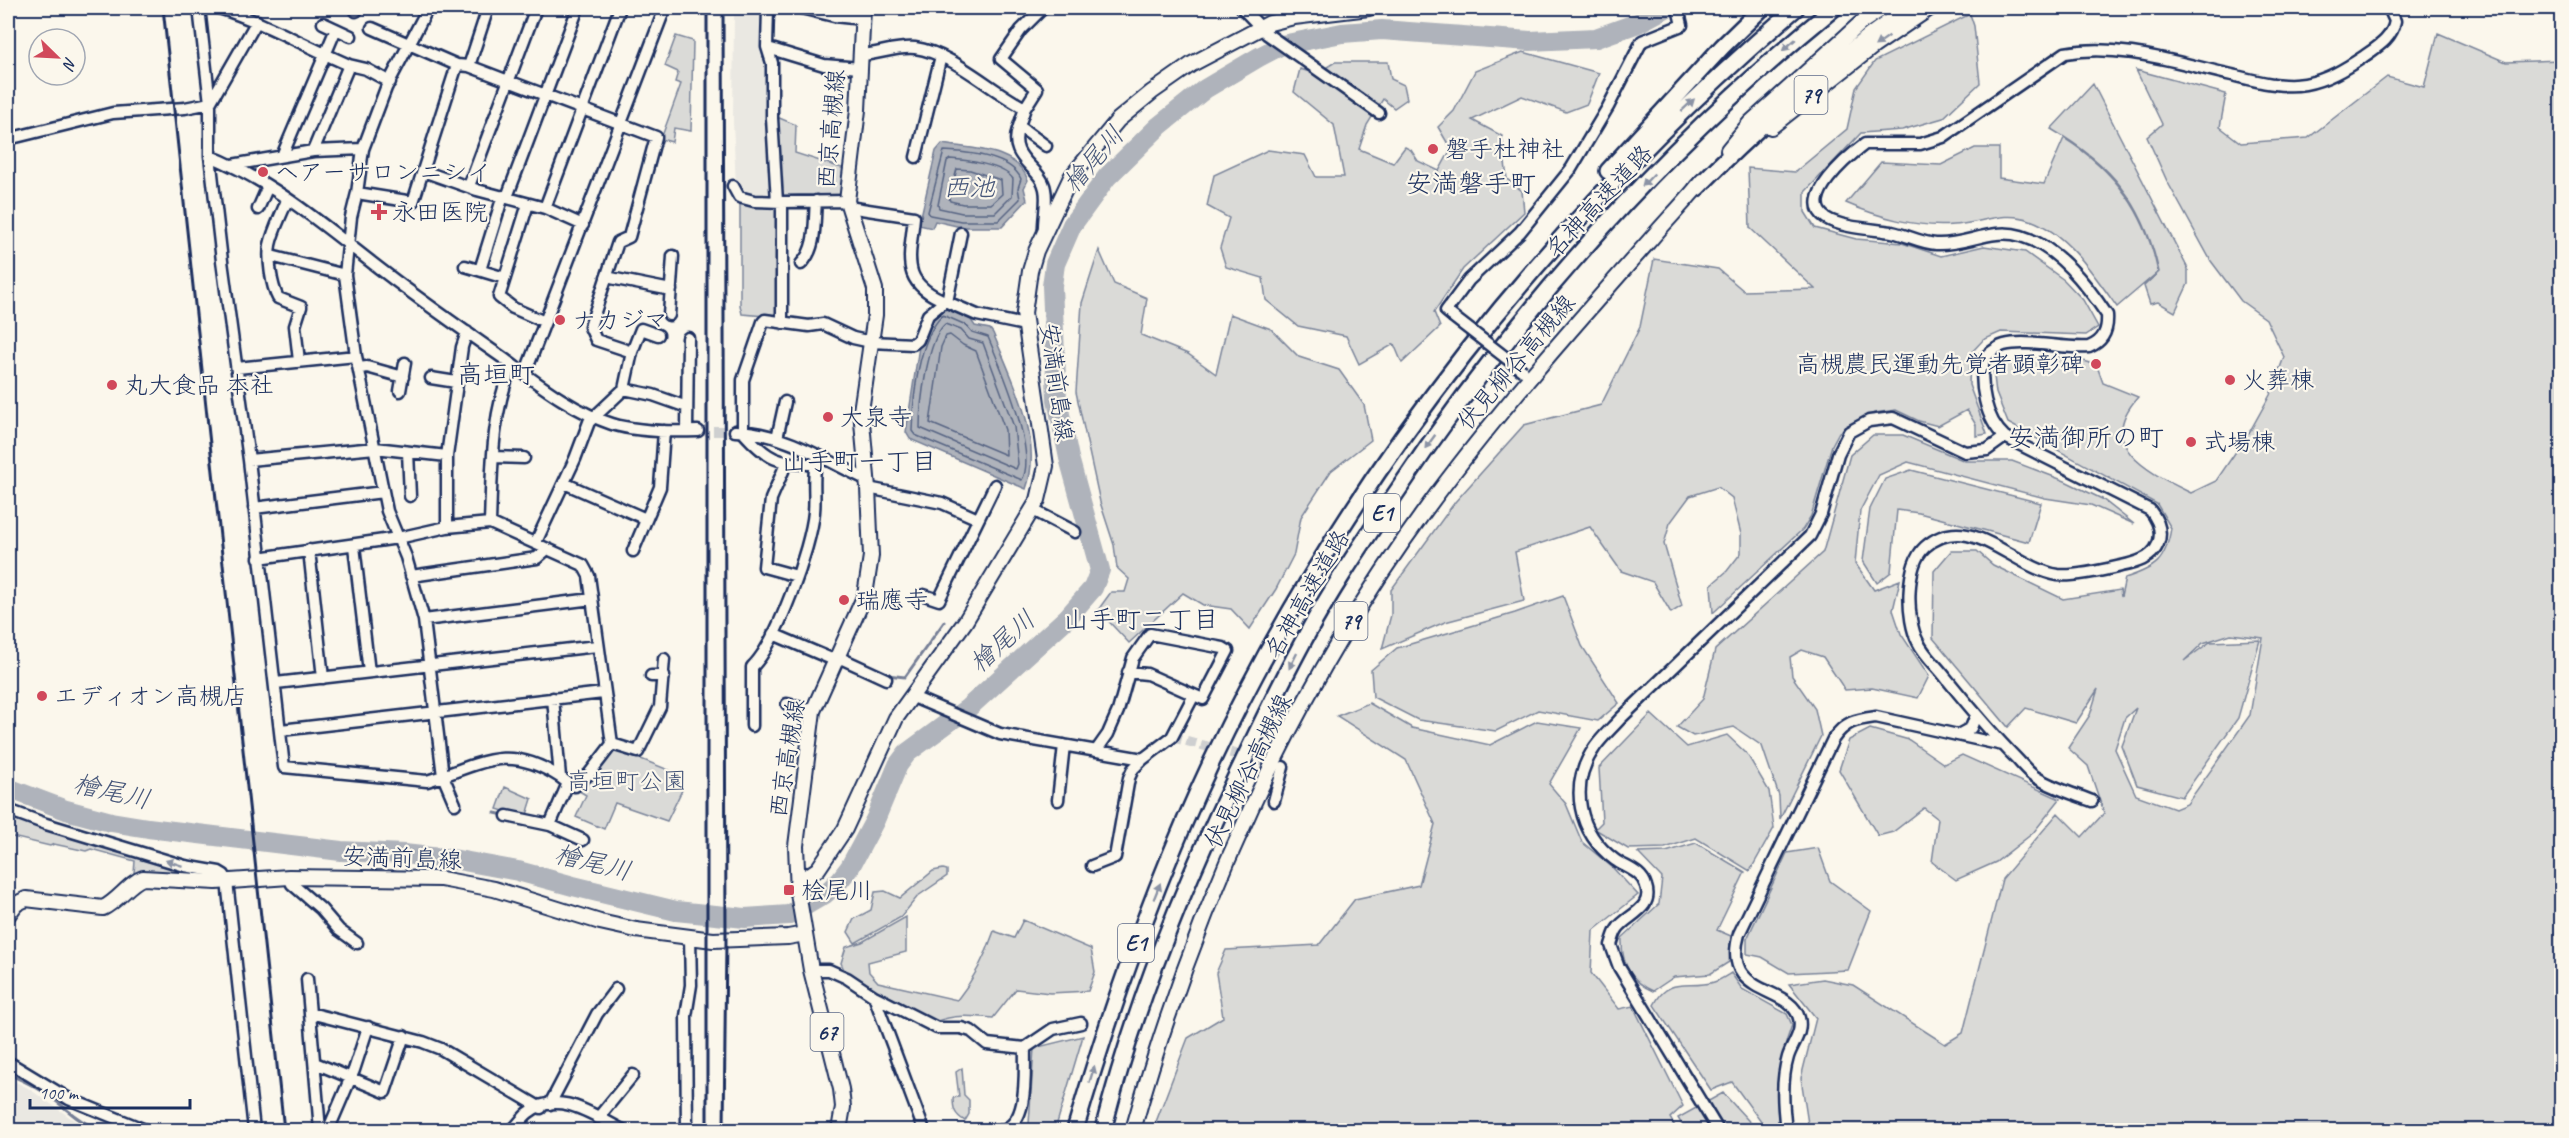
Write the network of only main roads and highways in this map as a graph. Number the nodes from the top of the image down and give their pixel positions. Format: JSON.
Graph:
{"nodes":[{"id":1,"x":1369,"y":8,"type":"edge"},
{"id":2,"x":1761,"y":8,"type":"edge"},
{"id":3,"x":1796,"y":8,"type":"edge"},
{"id":4,"x":1836,"y":8,"type":"edge"},
{"id":5,"x":1883,"y":8,"type":"edge"},
{"id":6,"x":1909,"y":8,"type":"edge"},
{"id":7,"x":1930,"y":8,"type":"edge"},
{"id":8,"x":862,"y":13,"type":"edge"},
{"id":9,"x":1697,"y":188,"type":"junction"},
{"id":10,"x":1212,"y":760,"type":"junction"},
{"id":11,"x":798,"y":888,"type":"junction"},
{"id":12,"x":8,"y":915,"type":"edge"},
{"id":13,"x":804,"y":930,"type":"junction"},
{"id":14,"x":839,"y":1131,"type":"edge"},
{"id":15,"x":1075,"y":1131,"type":"edge"},
{"id":16,"x":1102,"y":1131,"type":"edge"},
{"id":17,"x":1133,"y":1131,"type":"edge"}],
"edges":[{"from":1,"to":11,"type":"main road","name":"安満前島線"},
{"from":2,"to":10,"type":"highway"},
{"from":10,"to":3,"type":"highway","name":"名神高速道路","number":"E1","one_way":true},
{"from":4,"to":16,"type":"highway","name":"名神高速道路","number":"E1","one_way":true},
{"from":5,"to":9,"type":"main road","name":"伏見柳谷高槻線","number":"79"},
{"from":6,"to":9,"type":"highway"},
{"from":7,"to":9,"type":"main road","name":"伏見柳谷高槻線","number":"79","one_way":true},
{"from":8,"to":11,"type":"main road","name":"西京高槻線","number":"67"},
{"from":9,"to":17,"type":"main road","name":"伏見柳谷高槻線","number":"79"},
{"from":15,"to":10,"type":"highway","name":"名神高速道路","number":"E1","one_way":true},
{"from":11,"to":13,"type":"main road","name":"西京高槻線","number":"67"},
{"from":12,"to":13,"type":"main road","name":"安満前島線"},
{"from":13,"to":14,"type":"main road","name":"西京高槻線","number":"67"}]}
